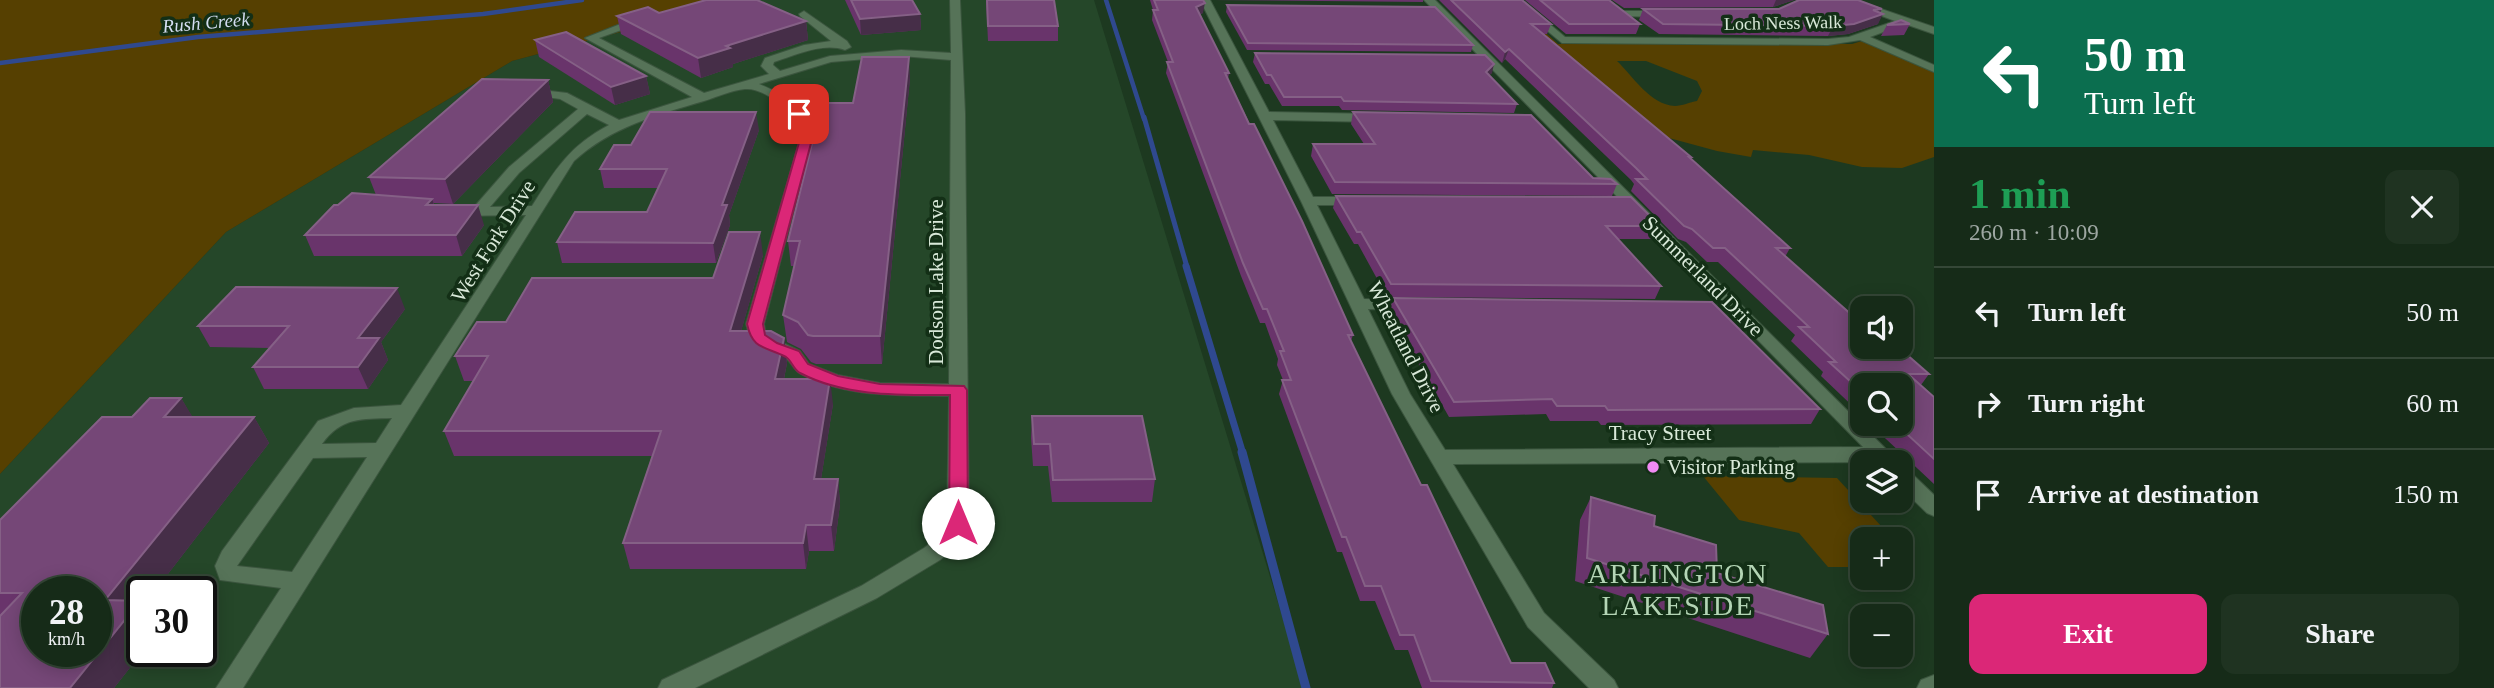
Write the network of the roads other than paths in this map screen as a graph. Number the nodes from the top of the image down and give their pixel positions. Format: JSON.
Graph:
{"nodes":[{"id":1,"x":956,"y":0,"type":"edge"},
{"id":2,"x":1515,"y":0,"type":"edge"},
{"id":3,"x":1845,"y":0,"type":"edge"},
{"id":4,"x":1211,"y":4,"type":"edge"},
{"id":5,"x":1430,"y":5,"type":"edge"},
{"id":6,"x":804,"y":14,"type":"dead end"},
{"id":7,"x":1674,"y":14,"type":"edge"},
{"id":8,"x":1907,"y":20,"type":"junction"},
{"id":9,"x":623,"y":26,"type":"edge"},
{"id":10,"x":1934,"y":31,"type":"edge"},
{"id":11,"x":1860,"y":37,"type":"junction"},
{"id":12,"x":1656,"y":41,"type":"junction"},
{"id":13,"x":847,"y":50,"type":"junction"},
{"id":14,"x":957,"y":57,"type":"junction"},
{"id":15,"x":1934,"y":69,"type":"edge"},
{"id":16,"x":746,"y":84,"type":"junction"},
{"id":17,"x":512,"y":92,"type":"edge"},
{"id":18,"x":702,"y":97,"type":"junction"},
{"id":19,"x":586,"y":108,"type":"junction"},
{"id":20,"x":1265,"y":116,"type":"junction"},
{"id":21,"x":1386,"y":118,"type":"edge"},
{"id":22,"x":618,"y":125,"type":"junction"},
{"id":23,"x":540,"y":146,"type":"junction"},
{"id":24,"x":575,"y":153,"type":"junction"},
{"id":25,"x":1308,"y":201,"type":"junction"},
{"id":26,"x":1375,"y":201,"type":"edge"},
{"id":27,"x":1604,"y":203,"type":"edge"},
{"id":28,"x":1630,"y":203,"type":"junction"},
{"id":29,"x":537,"y":210,"type":"junction"},
{"id":30,"x":479,"y":211,"type":"junction"},
{"id":31,"x":443,"y":212,"type":"edge"},
{"id":32,"x":1359,"y":304,"type":"junction"},
{"id":33,"x":1429,"y":305,"type":"edge"},
{"id":34,"x":1707,"y":307,"type":"edge"},
{"id":35,"x":1735,"y":307,"type":"junction"},
{"id":36,"x":958,"y":390,"type":"junction"},
{"id":37,"x":408,"y":411,"type":"junction"},
{"id":38,"x":383,"y":450,"type":"junction"},
{"id":39,"x":1877,"y":450,"type":"edge"},
{"id":40,"x":307,"y":451,"type":"junction"},
{"id":41,"x":1439,"y":457,"type":"junction"},
{"id":42,"x":1850,"y":458,"type":"edge"},
{"id":43,"x":1913,"y":487,"type":"edge"},
{"id":44,"x":1934,"y":508,"type":"edge"},
{"id":45,"x":298,"y":581,"type":"junction"},
{"id":46,"x":229,"y":688,"type":"edge"},
{"id":47,"x":671,"y":688,"type":"edge"},
{"id":48,"x":1605,"y":688,"type":"edge"}],
"edges":[{"from":1,"to":14,"type":"street","name":"Dodson Lake Drive"},
{"from":2,"to":12,"type":"street","name":"Loch Ness Walk"},
{"from":3,"to":8,"type":"street"},
{"from":4,"to":20,"type":"street","name":"Wheatland Drive"},
{"from":5,"to":28,"type":"street","name":"Summerland Drive"},
{"from":6,"to":13,"type":"street"},
{"from":7,"to":12,"type":"street"},
{"from":8,"to":10,"type":"street"},
{"from":8,"to":11,"type":"street","name":"Loch Ness Walk"},
{"from":9,"to":18,"type":"street"},
{"from":11,"to":12,"type":"street","name":"Loch Ness Walk"},
{"from":11,"to":15,"type":"street"},
{"from":13,"to":14,"type":"street","name":"West Fork Drive"},
{"from":13,"to":16,"type":"street","name":"West Fork Drive"},
{"from":14,"to":36,"type":"street","name":"Dodson Lake Drive"},
{"from":16,"to":18,"type":"street","name":"West Fork Drive"},
{"from":16,"to":36,"type":"street"},
{"from":17,"to":19,"type":"street"},
{"from":18,"to":22,"type":"street","name":"West Fork Drive"},
{"from":19,"to":22,"type":"street"},
{"from":19,"to":23,"type":"street"},
{"from":20,"to":21,"type":"street"},
{"from":20,"to":25,"type":"street","name":"Wheatland Drive"},
{"from":22,"to":24,"type":"street","name":"West Fork Drive"},
{"from":23,"to":24,"type":"street"},
{"from":23,"to":30,"type":"street"},
{"from":24,"to":29,"type":"street","name":"West Fork Drive"},
{"from":25,"to":26,"type":"street"},
{"from":25,"to":32,"type":"street","name":"Wheatland Drive"},
{"from":27,"to":28,"type":"street"},
{"from":28,"to":35,"type":"street","name":"Summerland Drive"},
{"from":29,"to":30,"type":"street"},
{"from":29,"to":37,"type":"street","name":"West Fork Drive"},
{"from":30,"to":31,"type":"street"},
{"from":32,"to":33,"type":"street"},
{"from":32,"to":41,"type":"street","name":"Wheatland Drive"},
{"from":34,"to":35,"type":"street"},
{"from":35,"to":39,"type":"street","name":"Summerland Drive"},
{"from":36,"to":47,"type":"street","name":"Dodson Lake Drive"},
{"from":37,"to":38,"type":"street","name":"West Fork Drive"},
{"from":37,"to":40,"type":"street"},
{"from":38,"to":40,"type":"street"},
{"from":38,"to":45,"type":"street","name":"West Fork Drive"},
{"from":40,"to":45,"type":"street"},
{"from":41,"to":42,"type":"street","name":"Tracy Street"},
{"from":41,"to":48,"type":"street","name":"Wheatland Drive"},
{"from":43,"to":44,"type":"street"},
{"from":45,"to":46,"type":"street","name":"West Fork Drive"}]}
